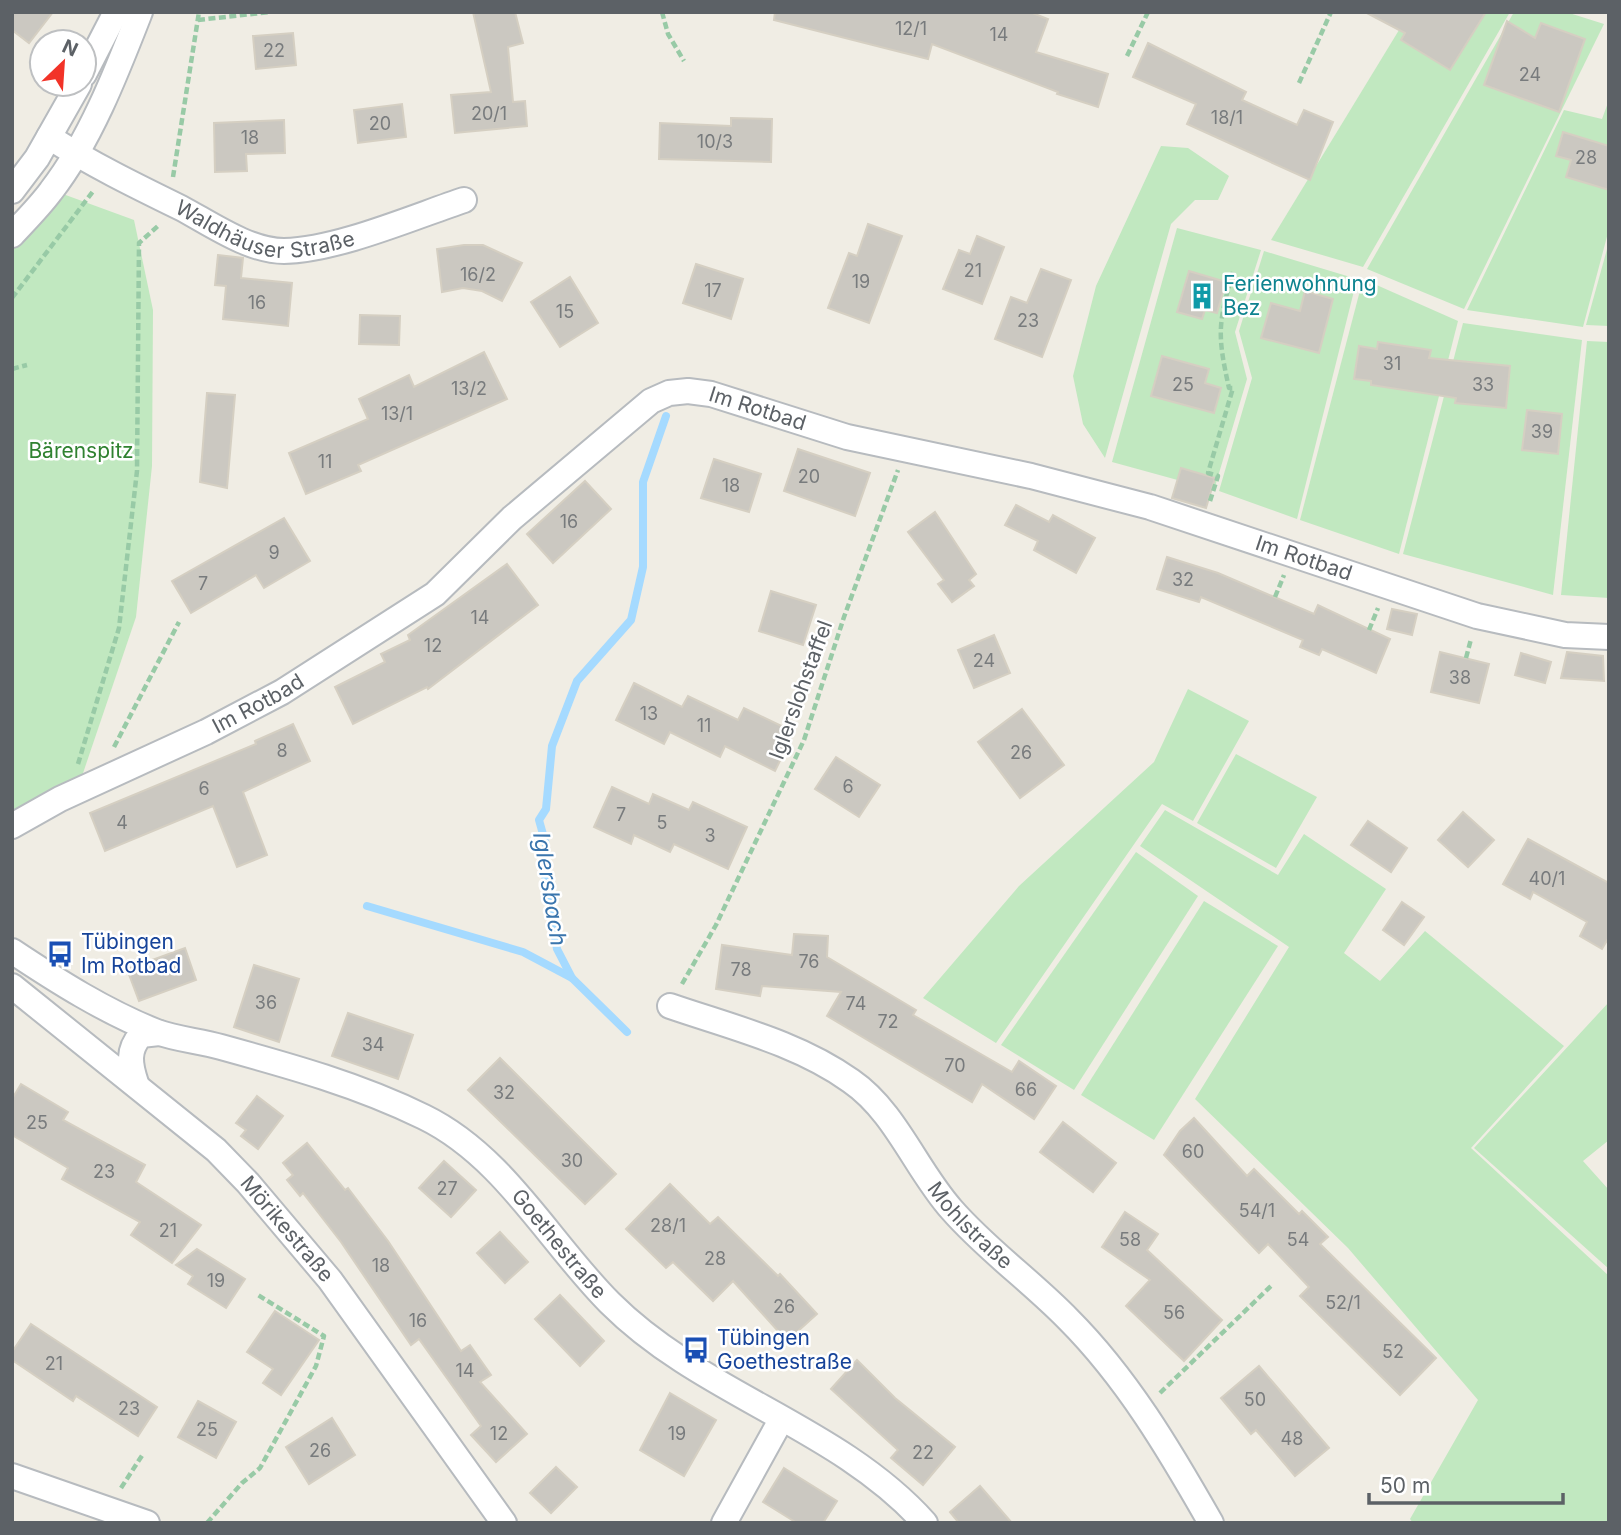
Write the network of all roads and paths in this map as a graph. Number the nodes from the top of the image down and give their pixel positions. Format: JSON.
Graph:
{"nodes":[{"id":1,"x":116,"y":12,"type":"edge"},
{"id":2,"x":140,"y":12,"type":"edge"},
{"id":3,"x":199,"y":12,"type":"edge"},
{"id":4,"x":270,"y":12,"type":"edge"},
{"id":5,"x":662,"y":12,"type":"edge"},
{"id":6,"x":1148,"y":12,"type":"edge"},
{"id":7,"x":1331,"y":12,"type":"edge"},
{"id":8,"x":198,"y":20,"type":"junction"},
{"id":9,"x":98,"y":47,"type":"edge"},
{"id":10,"x":1127,"y":56,"type":"dead end"},
{"id":11,"x":684,"y":61,"type":"dead end"},
{"id":12,"x":1299,"y":83,"type":"dead end"},
{"id":13,"x":71,"y":98,"type":"edge"},
{"id":14,"x":49,"y":137,"type":"junction"},
{"id":15,"x":74,"y":153,"type":"junction"},
{"id":16,"x":106,"y":172,"type":"junction"},
{"id":17,"x":12,"y":191,"type":"edge"},
{"id":18,"x":464,"y":200,"type":"dead end"},
{"id":19,"x":168,"y":202,"type":"junction"},
{"id":20,"x":12,"y":235,"type":"edge"},
{"id":21,"x":1233,"y":272,"type":"dead end"},
{"id":22,"x":12,"y":298,"type":"edge"},
{"id":23,"x":27,"y":365,"type":"dead end"},
{"id":24,"x":12,"y":369,"type":"edge"},
{"id":25,"x":905,"y":451,"type":"junction"},
{"id":26,"x":1204,"y":524,"type":"junction"},
{"id":27,"x":179,"y":622,"type":"dead end"},
{"id":28,"x":1609,"y":637,"type":"edge"},
{"id":29,"x":113,"y":749,"type":"dead end"},
{"id":30,"x":80,"y":761,"type":"dead end"},
{"id":31,"x":12,"y":826,"type":"edge"},
{"id":32,"x":12,"y":951,"type":"edge"},
{"id":33,"x":12,"y":986,"type":"edge"},
{"id":34,"x":670,"y":1006,"type":"joint"},
{"id":35,"x":159,"y":1033,"type":"junction"},
{"id":36,"x":136,"y":1083,"type":"junction"},
{"id":37,"x":1272,"y":1284,"type":"dead end"},
{"id":38,"x":258,"y":1295,"type":"dead end"},
{"id":39,"x":1141,"y":1410,"type":"junction"},
{"id":40,"x":781,"y":1420,"type":"junction"},
{"id":41,"x":143,"y":1454,"type":"dead end"},
{"id":42,"x":12,"y":1476,"type":"edge"},
{"id":43,"x":108,"y":1510,"type":"junction"},
{"id":44,"x":147,"y":1523,"type":"edge"},
{"id":45,"x":207,"y":1523,"type":"edge"},
{"id":46,"x":504,"y":1523,"type":"edge"},
{"id":47,"x":724,"y":1523,"type":"edge"},
{"id":48,"x":926,"y":1523,"type":"edge"},
{"id":49,"x":1211,"y":1523,"type":"edge"}],
"edges":[{"from":1,"to":9,"type":"street"},
{"from":2,"to":15,"type":"street"},
{"from":3,"to":8,"type":"path"},
{"from":4,"to":8,"type":"path"},
{"from":5,"to":11,"type":"path"},
{"from":6,"to":10,"type":"path"},
{"from":7,"to":12,"type":"path"},
{"from":8,"to":19,"type":"path"},
{"from":13,"to":14,"type":"street"},
{"from":14,"to":15,"type":"street","name":"Waldhäuser Straße"},
{"from":14,"to":17,"type":"street"},
{"from":15,"to":16,"type":"street","name":"Waldhäuser Straße"},
{"from":15,"to":20,"type":"street"},
{"from":16,"to":19,"type":"street","name":"Waldhäuser Straße"},
{"from":16,"to":22,"type":"path"},
{"from":18,"to":19,"type":"street","name":"Waldhäuser Straße"},
{"from":19,"to":30,"type":"path"},
{"from":21,"to":26,"type":"path"},
{"from":23,"to":24,"type":"path"},
{"from":25,"to":26,"type":"street","name":"Im Rotbad"},
{"from":25,"to":31,"type":"street","name":"Im Rotbad"},
{"from":25,"to":34,"type":"path","name":"Iglerslohstaffel"},
{"from":26,"to":28,"type":"street","name":"Im Rotbad"},
{"from":27,"to":29,"type":"path"},
{"from":32,"to":35,"type":"street","name":"Goethestraße"},
{"from":33,"to":36,"type":"street","name":"Mörikestraße"},
{"from":34,"to":39,"type":"street","name":"Mohlstraße"},
{"from":35,"to":36,"type":"street"},
{"from":35,"to":40,"type":"street","name":"Goethestraße"},
{"from":36,"to":46,"type":"street","name":"Mörikestraße"},
{"from":37,"to":39,"type":"path"},
{"from":38,"to":45,"type":"path"},
{"from":39,"to":49,"type":"street","name":"Mohlstraße"},
{"from":40,"to":47,"type":"street"},
{"from":40,"to":48,"type":"street","name":"Goethestraße"},
{"from":41,"to":43,"type":"path"},
{"from":42,"to":43,"type":"street"},
{"from":43,"to":44,"type":"street"}]}
